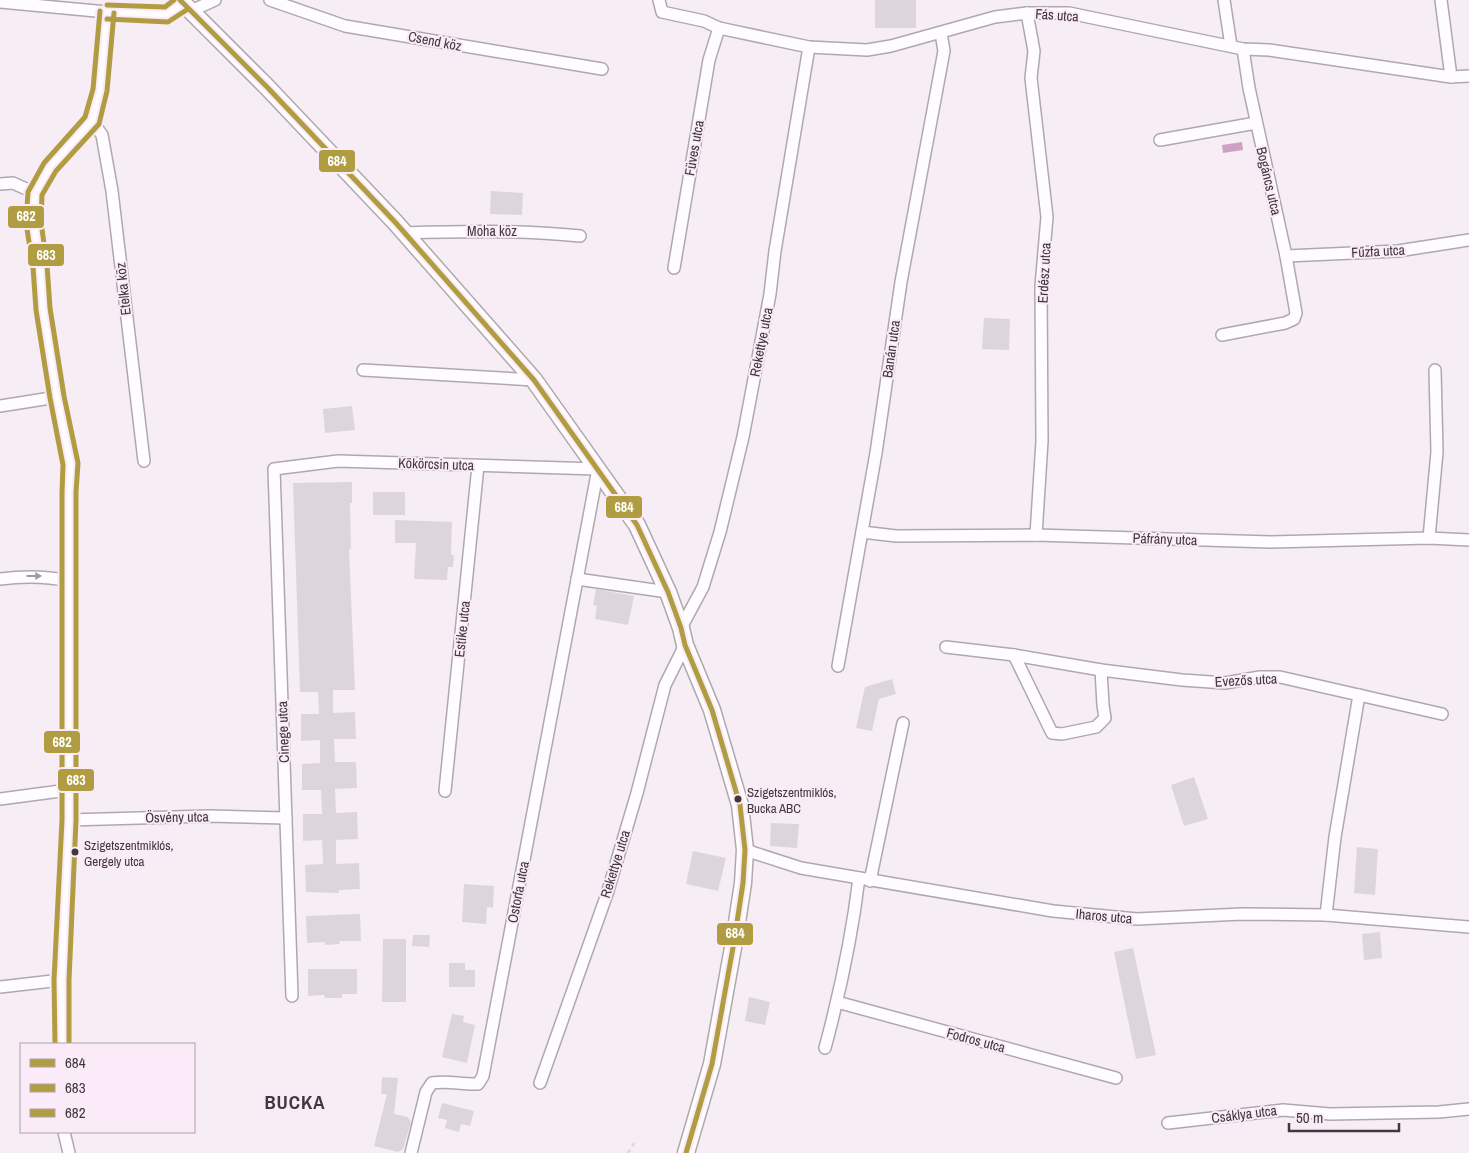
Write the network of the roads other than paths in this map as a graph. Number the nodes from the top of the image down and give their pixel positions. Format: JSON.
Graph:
{"nodes":[{"id":1,"x":215,"y":0,"type":"edge"},
{"id":2,"x":270,"y":0,"type":"edge"},
{"id":3,"x":658,"y":0,"type":"edge"},
{"id":4,"x":1224,"y":0,"type":"edge"},
{"id":5,"x":1441,"y":0,"type":"edge"},
{"id":6,"x":0,"y":2,"type":"edge"},
{"id":7,"x":185,"y":5,"type":"edge"},
{"id":8,"x":107,"y":12,"type":"junction"},
{"id":9,"x":1028,"y":13,"type":"junction"},
{"id":10,"x":719,"y":28,"type":"junction"},
{"id":11,"x":942,"y":32,"type":"junction"},
{"id":12,"x":1231,"y":46,"type":"junction"},
{"id":13,"x":809,"y":47,"type":"junction"},
{"id":14,"x":1243,"y":49,"type":"junction"},
{"id":15,"x":602,"y":70,"type":"dead end"},
{"id":16,"x":1469,"y":76,"type":"edge"},
{"id":17,"x":1452,"y":77,"type":"junction"},
{"id":18,"x":92,"y":121,"type":"junction"},
{"id":19,"x":1256,"y":123,"type":"junction"},
{"id":20,"x":1160,"y":140,"type":"dead end"},
{"id":21,"x":0,"y":184,"type":"edge"},
{"id":22,"x":35,"y":193,"type":"junction"},
{"id":23,"x":404,"y":233,"type":"junction"},
{"id":24,"x":580,"y":236,"type":"dead end"},
{"id":25,"x":1469,"y":240,"type":"edge"},
{"id":26,"x":1286,"y":256,"type":"junction"},
{"id":27,"x":674,"y":268,"type":"dead end"},
{"id":28,"x":1222,"y":335,"type":"dead end"},
{"id":29,"x":363,"y":370,"type":"dead end"},
{"id":30,"x":1435,"y":370,"type":"dead end"},
{"id":31,"x":534,"y":380,"type":"junction"},
{"id":32,"x":57,"y":397,"type":"junction"},
{"id":33,"x":0,"y":406,"type":"edge"},
{"id":34,"x":144,"y":461,"type":"dead end"},
{"id":35,"x":478,"y":466,"type":"junction"},
{"id":36,"x":274,"y":469,"type":"joint"},
{"id":37,"x":598,"y":469,"type":"junction"},
{"id":38,"x":862,"y":532,"type":"junction"},
{"id":39,"x":1036,"y":535,"type":"junction"},
{"id":40,"x":1429,"y":538,"type":"junction"},
{"id":41,"x":1469,"y":540,"type":"edge"},
{"id":42,"x":0,"y":579,"type":"edge"},
{"id":43,"x":577,"y":579,"type":"junction"},
{"id":44,"x":68,"y":581,"type":"junction"},
{"id":45,"x":668,"y":592,"type":"junction"},
{"id":46,"x":681,"y":628,"type":"junction"},
{"id":47,"x":685,"y":645,"type":"junction"},
{"id":48,"x":946,"y":646,"type":"dead end"},
{"id":49,"x":1014,"y":655,"type":"junction"},
{"id":50,"x":838,"y":666,"type":"dead end"},
{"id":51,"x":1101,"y":670,"type":"junction"},
{"id":52,"x":1359,"y":695,"type":"junction"},
{"id":53,"x":1442,"y":714,"type":"dead end"},
{"id":54,"x":903,"y":723,"type":"dead end"},
{"id":55,"x":68,"y":790,"type":"junction"},
{"id":56,"x":445,"y":791,"type":"dead end"},
{"id":57,"x":0,"y":799,"type":"edge"},
{"id":58,"x":286,"y":818,"type":"junction"},
{"id":59,"x":69,"y":820,"type":"junction"},
{"id":60,"x":745,"y":850,"type":"junction"},
{"id":61,"x":865,"y":879,"type":"junction"},
{"id":62,"x":1326,"y":914,"type":"junction"},
{"id":63,"x":1469,"y":926,"type":"edge"},
{"id":64,"x":60,"y":980,"type":"junction"},
{"id":65,"x":0,"y":988,"type":"edge"},
{"id":66,"x":292,"y":996,"type":"dead end"},
{"id":67,"x":837,"y":1002,"type":"junction"},
{"id":68,"x":62,"y":1043,"type":"edge"},
{"id":69,"x":824,"y":1048,"type":"dead end"},
{"id":70,"x":1116,"y":1078,"type":"dead end"},
{"id":71,"x":540,"y":1083,"type":"dead end"},
{"id":72,"x":1469,"y":1109,"type":"edge"},
{"id":73,"x":1168,"y":1123,"type":"dead end"},
{"id":74,"x":64,"y":1133,"type":"edge"},
{"id":75,"x":69,"y":1153,"type":"edge"},
{"id":76,"x":411,"y":1153,"type":"edge"},
{"id":77,"x":686,"y":1153,"type":"edge"}],
"edges":[{"from":1,"to":7,"type":"street"},
{"from":2,"to":15,"type":"street","name":"Csend köz"},
{"from":3,"to":10,"type":"street","name":"Fás utca"},
{"from":4,"to":12,"type":"street"},
{"from":5,"to":17,"type":"street"},
{"from":6,"to":8,"type":"street"},
{"from":7,"to":8,"type":"street"},
{"from":7,"to":23,"type":"street"},
{"from":8,"to":18,"type":"street"},
{"from":9,"to":11,"type":"street","name":"Fás utca"},
{"from":9,"to":12,"type":"street","name":"Fás utca"},
{"from":9,"to":39,"type":"street","name":"Erdész utca"},
{"from":10,"to":13,"type":"street","name":"Fás utca"},
{"from":10,"to":27,"type":"street","name":"Füves utca"},
{"from":11,"to":13,"type":"street","name":"Fás utca"},
{"from":11,"to":38,"type":"street","name":"Banán utca"},
{"from":12,"to":14,"type":"street","name":"Fás utca"},
{"from":13,"to":46,"type":"street","name":"Rekettye utca"},
{"from":14,"to":17,"type":"street","name":"Fás utca"},
{"from":14,"to":19,"type":"street","name":"Bogáncs utca"},
{"from":16,"to":17,"type":"street","name":"Fás utca"},
{"from":18,"to":22,"type":"street"},
{"from":18,"to":34,"type":"street","name":"Etelka köz"},
{"from":19,"to":20,"type":"street"},
{"from":19,"to":26,"type":"street","name":"Bogáncs utca"},
{"from":21,"to":22,"type":"street"},
{"from":22,"to":32,"type":"street"},
{"from":23,"to":24,"type":"street","name":"Moha köz"},
{"from":23,"to":31,"type":"street"},
{"from":25,"to":26,"type":"street","name":"Fűzfa utca"},
{"from":26,"to":28,"type":"street","name":"Bogáncs utca"},
{"from":29,"to":31,"type":"street"},
{"from":30,"to":40,"type":"street"},
{"from":31,"to":37,"type":"street"},
{"from":32,"to":33,"type":"street"},
{"from":32,"to":44,"type":"street"},
{"from":35,"to":36,"type":"street","name":"Kökörcsin utca"},
{"from":35,"to":37,"type":"street","name":"Kökörcsin utca"},
{"from":35,"to":56,"type":"street","name":"Estike utca"},
{"from":36,"to":58,"type":"street","name":"Cinege utca"},
{"from":37,"to":43,"type":"street","name":"Ostorfa utca"},
{"from":37,"to":45,"type":"street"},
{"from":38,"to":39,"type":"street","name":"Páfrány utca"},
{"from":38,"to":50,"type":"street","name":"Banán utca"},
{"from":39,"to":40,"type":"street","name":"Páfrány utca"},
{"from":40,"to":41,"type":"street","name":"Páfrány utca"},
{"from":42,"to":44,"type":"street","one_way":true},
{"from":43,"to":45,"type":"street"},
{"from":43,"to":76,"type":"street","name":"Ostorfa utca"},
{"from":44,"to":55,"type":"street"},
{"from":45,"to":46,"type":"street"},
{"from":46,"to":47,"type":"street"},
{"from":47,"to":60,"type":"street"},
{"from":47,"to":71,"type":"street","name":"Rekettye utca"},
{"from":48,"to":49,"type":"street","name":"Evezős utca"},
{"from":49,"to":51,"type":"street","name":"Evezős utca"},
{"from":49,"to":51,"type":"street"},
{"from":51,"to":52,"type":"street","name":"Evezős utca"},
{"from":52,"to":53,"type":"street","name":"Evezős utca"},
{"from":52,"to":62,"type":"street"},
{"from":54,"to":61,"type":"street"},
{"from":55,"to":57,"type":"street"},
{"from":55,"to":59,"type":"street"},
{"from":58,"to":59,"type":"street","name":"Ösvény utca"},
{"from":58,"to":66,"type":"street","name":"Cinege utca"},
{"from":59,"to":64,"type":"street"},
{"from":60,"to":61,"type":"street","name":"Iharos utca"},
{"from":60,"to":77,"type":"street"},
{"from":61,"to":62,"type":"street","name":"Iharos utca"},
{"from":61,"to":67,"type":"street"},
{"from":62,"to":63,"type":"street","name":"Iharos utca"},
{"from":64,"to":65,"type":"street"},
{"from":64,"to":68,"type":"street"},
{"from":67,"to":69,"type":"street"},
{"from":67,"to":70,"type":"street","name":"Fodros utca"},
{"from":72,"to":73,"type":"street","name":"Csáklya utca"},
{"from":74,"to":75,"type":"street"}]}
